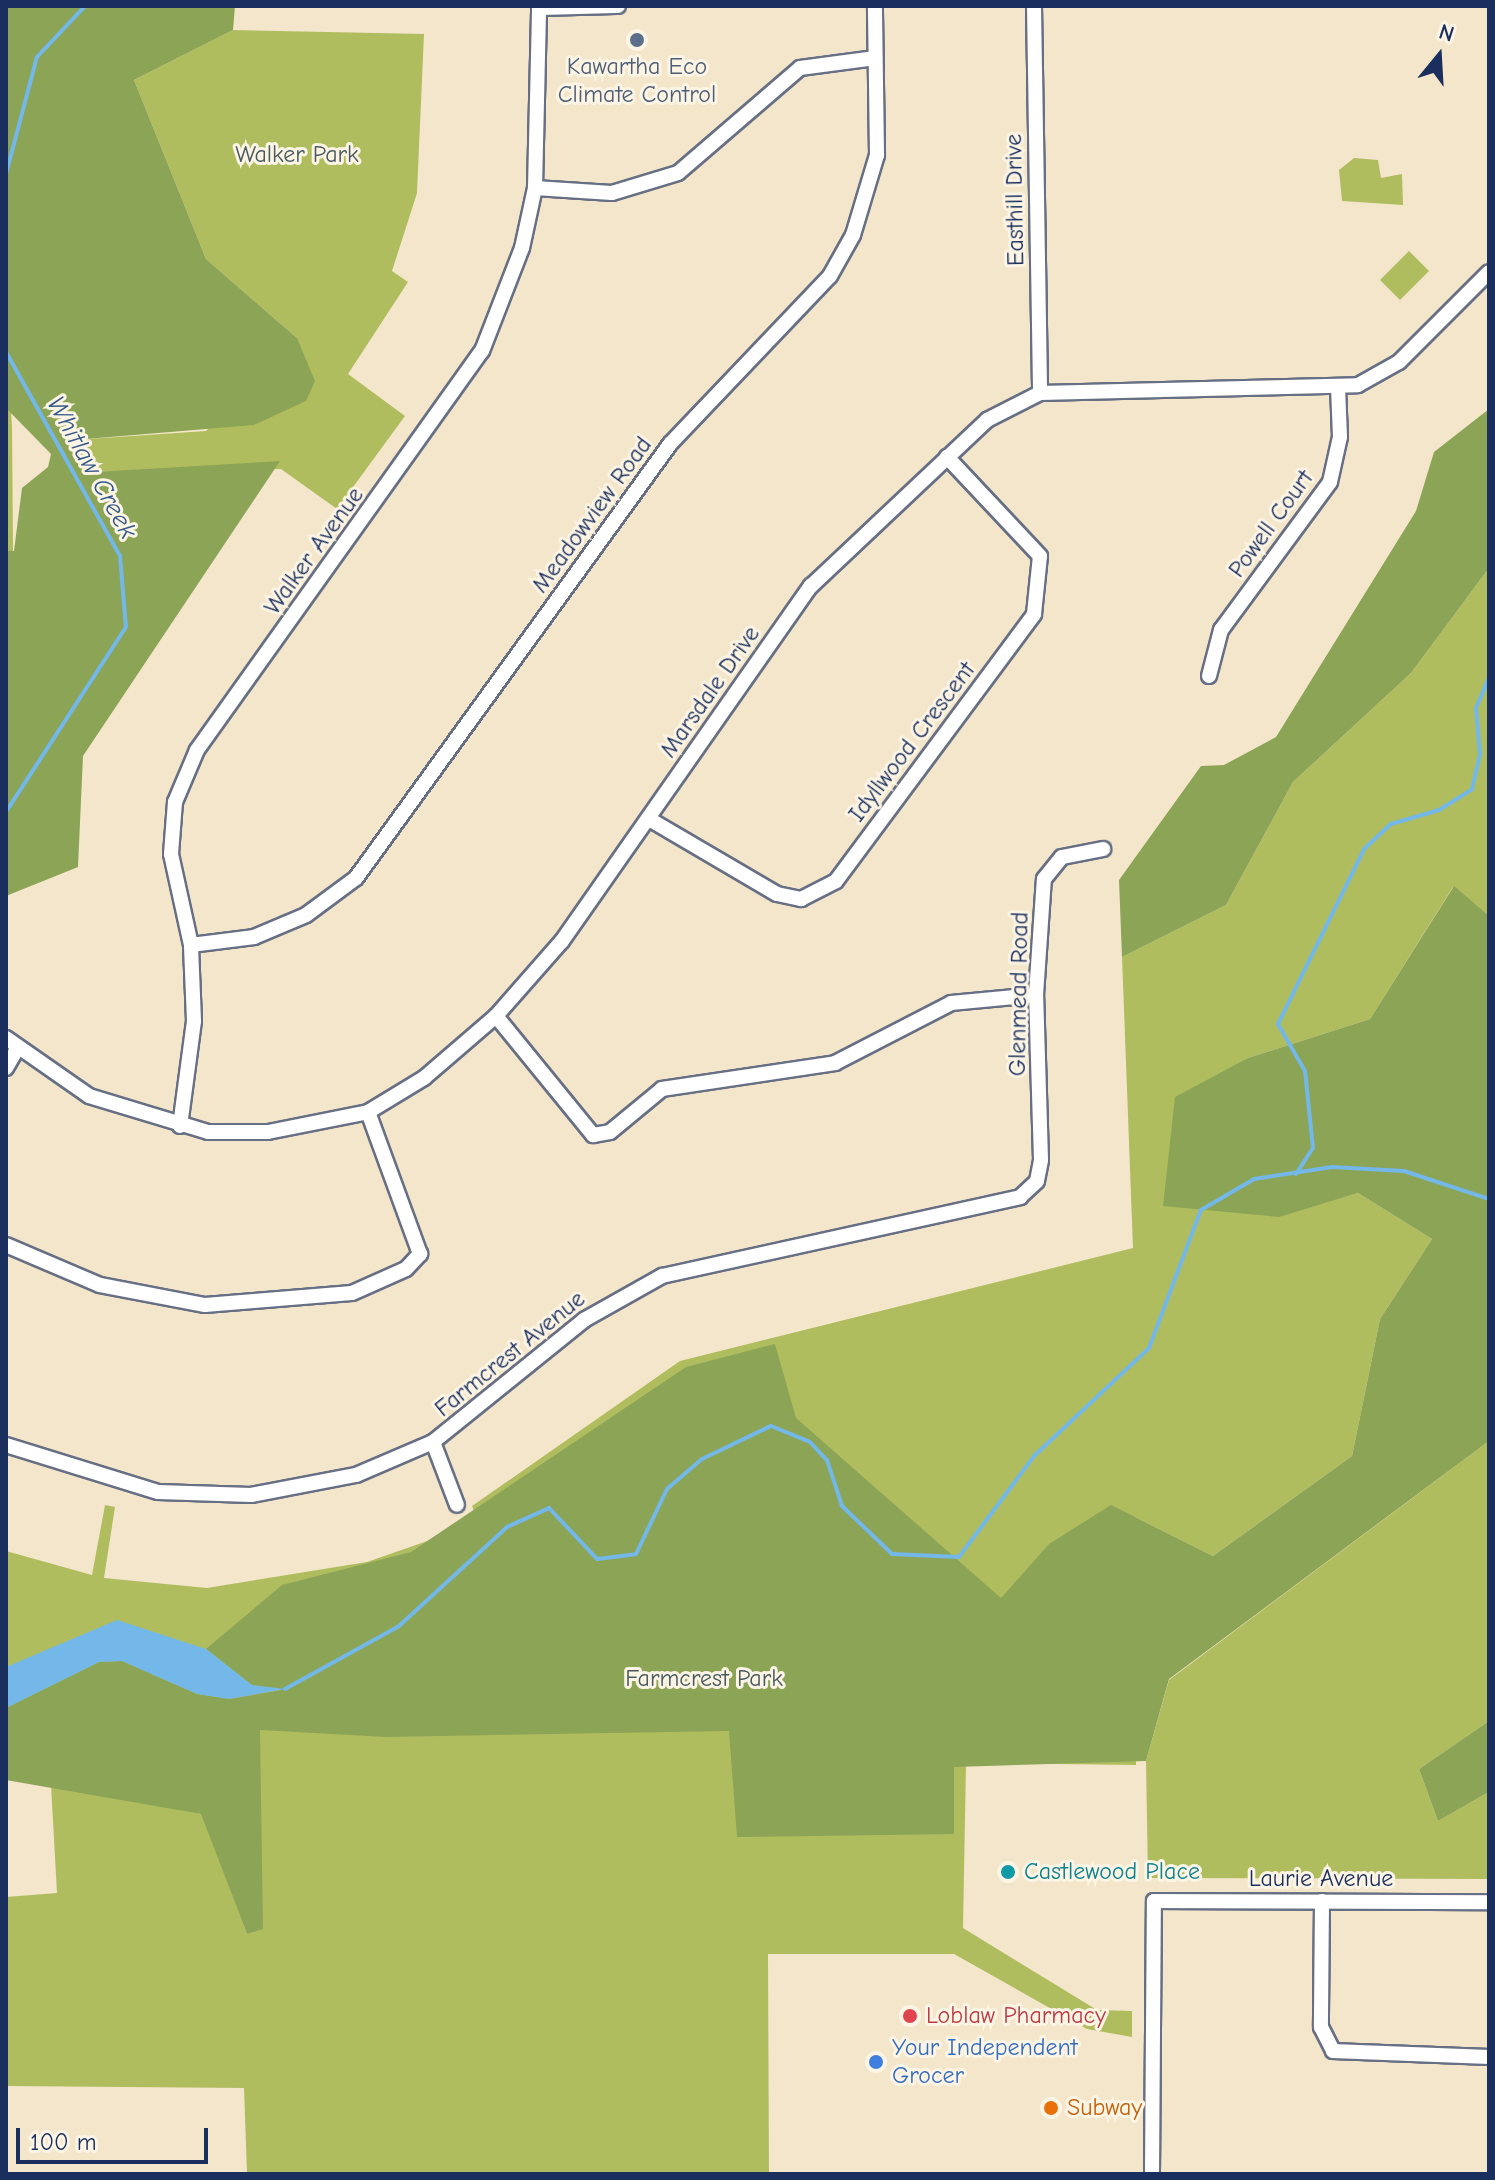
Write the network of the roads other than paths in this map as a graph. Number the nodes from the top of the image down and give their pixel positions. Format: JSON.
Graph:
{"nodes":[{"id":1,"x":618,"y":6,"type":"edge"},
{"id":2,"x":875,"y":6,"type":"edge"},
{"id":3,"x":1034,"y":6,"type":"edge"},
{"id":4,"x":539,"y":7,"type":"edge"},
{"id":5,"x":875,"y":58,"type":"junction"},
{"id":6,"x":535,"y":188,"type":"junction"},
{"id":7,"x":1489,"y":272,"type":"edge"},
{"id":8,"x":1338,"y":388,"type":"junction"},
{"id":9,"x":1040,"y":393,"type":"junction"},
{"id":10,"x":947,"y":457,"type":"junction"},
{"id":11,"x":1209,"y":676,"type":"dead end"},
{"id":12,"x":649,"y":819,"type":"junction"},
{"id":13,"x":1103,"y":849,"type":"dead end"},
{"id":14,"x":191,"y":945,"type":"junction"},
{"id":15,"x":1036,"y":995,"type":"junction"},
{"id":16,"x":496,"y":1016,"type":"junction"},
{"id":17,"x":6,"y":1038,"type":"edge"},
{"id":18,"x":17,"y":1049,"type":"junction"},
{"id":19,"x":6,"y":1068,"type":"edge"},
{"id":20,"x":368,"y":1112,"type":"junction"},
{"id":21,"x":180,"y":1126,"type":"junction"},
{"id":22,"x":1037,"y":1181,"type":"joint"},
{"id":23,"x":6,"y":1245,"type":"edge"},
{"id":24,"x":433,"y":1442,"type":"junction"},
{"id":25,"x":6,"y":1445,"type":"edge"},
{"id":26,"x":457,"y":1505,"type":"dead end"},
{"id":27,"x":1322,"y":1901,"type":"junction"},
{"id":28,"x":1489,"y":1902,"type":"edge"},
{"id":29,"x":1489,"y":2057,"type":"edge"},
{"id":30,"x":1152,"y":2174,"type":"edge"}],
"edges":[{"from":1,"to":4,"type":"street"},
{"from":2,"to":5,"type":"street","name":"Meadowview Road"},
{"from":3,"to":9,"type":"street","name":"Easthill Drive"},
{"from":4,"to":6,"type":"street","name":"Walker Avenue"},
{"from":5,"to":6,"type":"street"},
{"from":5,"to":14,"type":"street","name":"Meadowview Road"},
{"from":6,"to":14,"type":"street","name":"Walker Avenue"},
{"from":7,"to":8,"type":"street","name":"Marsdale Drive"},
{"from":8,"to":9,"type":"street","name":"Marsdale Drive"},
{"from":8,"to":11,"type":"street","name":"Powell Court"},
{"from":9,"to":10,"type":"street","name":"Marsdale Drive"},
{"from":10,"to":12,"type":"street","name":"Marsdale Drive"},
{"from":10,"to":12,"type":"street","name":"Idyllwood Crescent"},
{"from":12,"to":16,"type":"street","name":"Marsdale Drive"},
{"from":13,"to":15,"type":"street","name":"Glenmead Road"},
{"from":14,"to":21,"type":"street","name":"Walker Avenue"},
{"from":15,"to":16,"type":"street"},
{"from":15,"to":22,"type":"street","name":"Glenmead Road"},
{"from":16,"to":20,"type":"street","name":"Marsdale Drive"},
{"from":17,"to":18,"type":"street","name":"Marsdale Drive"},
{"from":18,"to":19,"type":"street"},
{"from":18,"to":21,"type":"street","name":"Marsdale Drive"},
{"from":20,"to":21,"type":"street","name":"Marsdale Drive"},
{"from":20,"to":23,"type":"street"},
{"from":22,"to":24,"type":"street","name":"Farmcrest Avenue"},
{"from":24,"to":25,"type":"street","name":"Farmcrest Avenue"},
{"from":24,"to":26,"type":"street"},
{"from":27,"to":28,"type":"street","name":"Laurie Avenue"},
{"from":27,"to":29,"type":"street"},
{"from":27,"to":30,"type":"street","name":"Laurie Avenue"}]}
